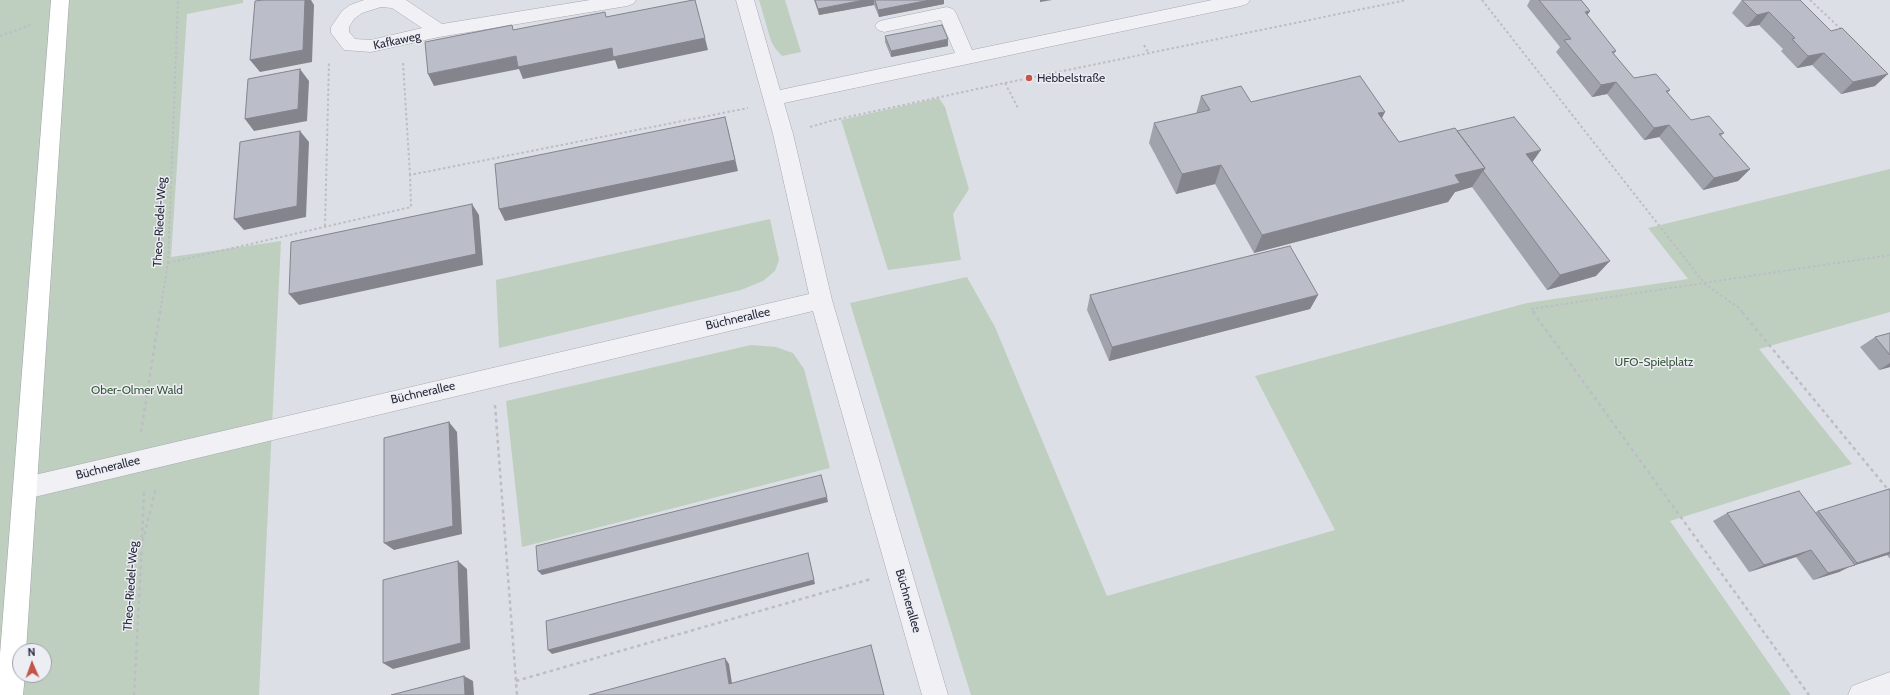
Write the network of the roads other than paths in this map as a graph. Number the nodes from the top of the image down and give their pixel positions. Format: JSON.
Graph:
{"nodes":[{"id":1,"x":60,"y":0,"type":"edge"},
{"id":2,"x":627,"y":0,"type":"edge"},
{"id":3,"x":745,"y":0,"type":"edge"},
{"id":4,"x":1241,"y":0,"type":"edge"},
{"id":5,"x":884,"y":26,"type":"dead end"},
{"id":6,"x":439,"y":31,"type":"junction"},
{"id":7,"x":966,"y":58,"type":"junction"},
{"id":8,"x":773,"y":98,"type":"junction"},
{"id":9,"x":821,"y":300,"type":"junction"},
{"id":10,"x":26,"y":488,"type":"junction"},
{"id":11,"x":1890,"y":685,"type":"edge"},
{"id":12,"x":10,"y":695,"type":"edge"},
{"id":13,"x":935,"y":695,"type":"edge"},
{"id":14,"x":1861,"y":695,"type":"edge"}],
"edges":[{"from":1,"to":10,"type":"main road"},
{"from":2,"to":6,"type":"street","name":"Kafkaweg"},
{"from":3,"to":8,"type":"street","name":"Büchnerallee"},
{"from":4,"to":7,"type":"street"},
{"from":5,"to":7,"type":"street"},
{"from":6,"to":6,"type":"street","name":"Kafkaweg"},
{"from":7,"to":8,"type":"street"},
{"from":8,"to":9,"type":"street","name":"Büchnerallee"},
{"from":9,"to":10,"type":"street","name":"Büchnerallee"},
{"from":9,"to":13,"type":"street","name":"Büchnerallee"},
{"from":10,"to":12,"type":"main road"},
{"from":11,"to":14,"type":"street"}]}
